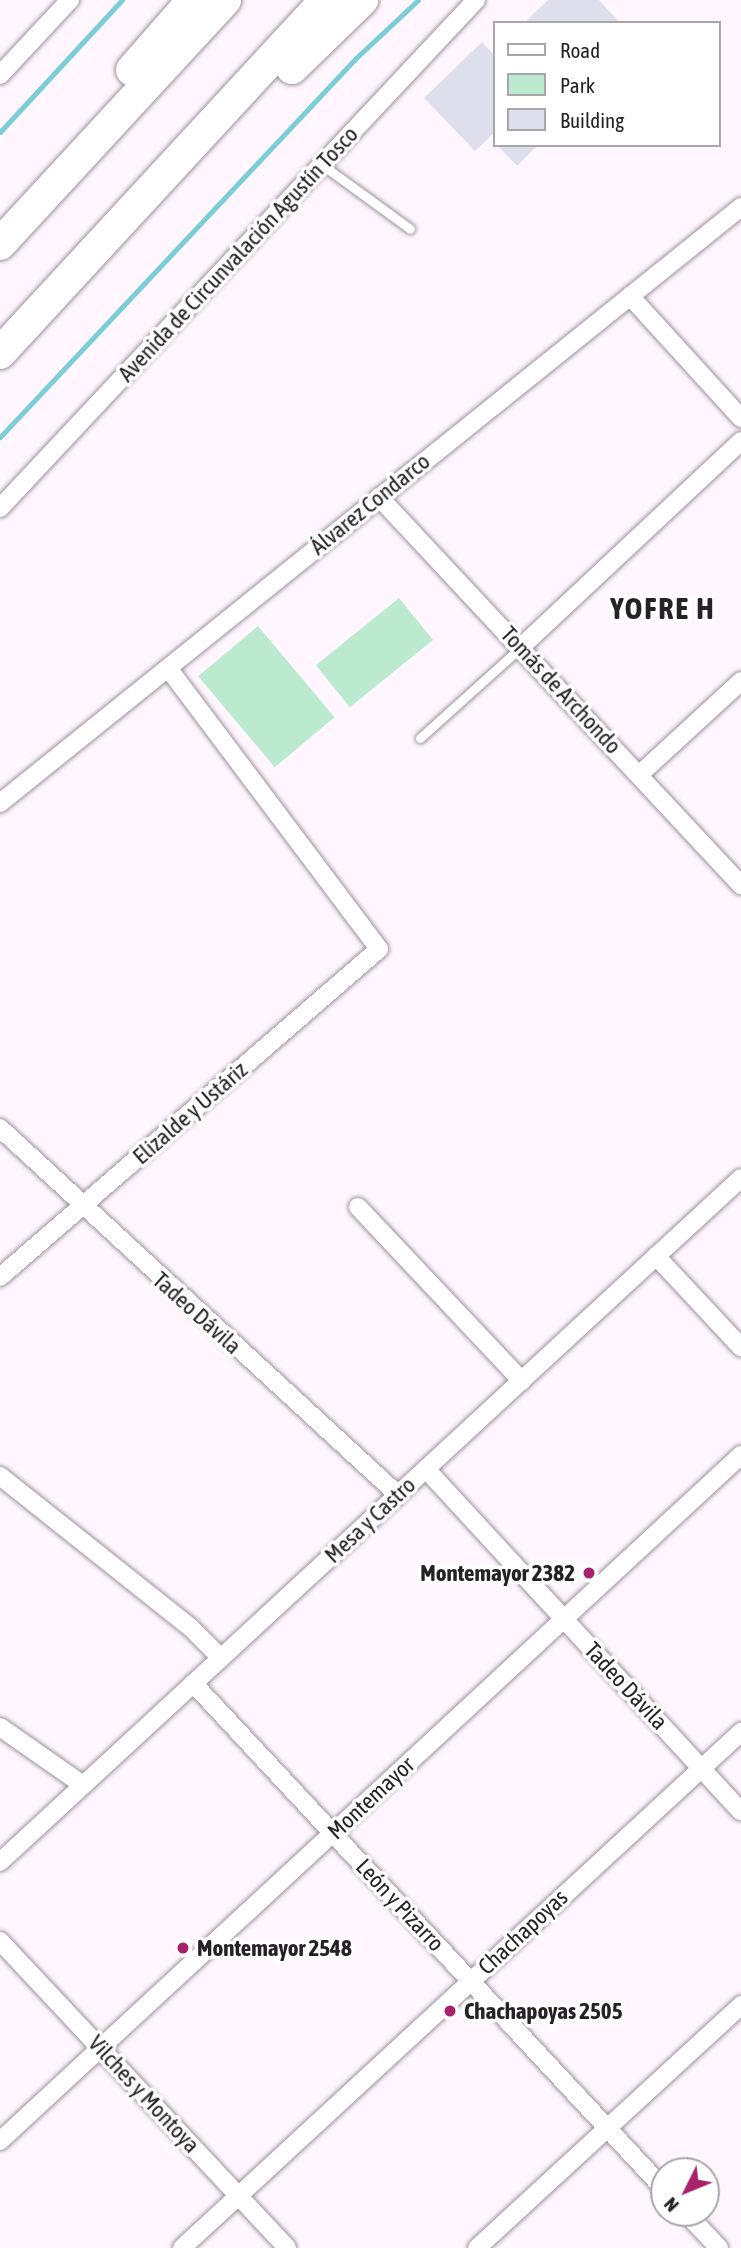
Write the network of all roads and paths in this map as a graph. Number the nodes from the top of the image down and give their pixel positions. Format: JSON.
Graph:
{"nodes":[{"id":1,"x":193,"y":0,"type":"edge"},
{"id":2,"x":225,"y":0,"type":"edge"},
{"id":3,"x":326,"y":0,"type":"edge"},
{"id":4,"x":362,"y":0,"type":"edge"},
{"id":5,"x":476,"y":0,"type":"edge"},
{"id":6,"x":62,"y":3,"type":"edge"},
{"id":7,"x":0,"y":75,"type":"edge"},
{"id":8,"x":187,"y":152,"type":"junction"},
{"id":9,"x":321,"y":164,"type":"junction"},
{"id":10,"x":741,"y":207,"type":"edge"},
{"id":11,"x":0,"y":215,"type":"edge"},
{"id":12,"x":410,"y":229,"type":"dead end"},
{"id":13,"x":0,"y":244,"type":"edge"},
{"id":14,"x":631,"y":296,"type":"junction"},
{"id":15,"x":0,"y":353,"type":"edge"},
{"id":16,"x":741,"y":418,"type":"edge"},
{"id":17,"x":741,"y":441,"type":"edge"},
{"id":18,"x":379,"y":497,"type":"junction"},
{"id":19,"x":0,"y":508,"type":"edge"},
{"id":20,"x":521,"y":647,"type":"junction"},
{"id":21,"x":167,"y":668,"type":"junction"},
{"id":22,"x":741,"y":681,"type":"edge"},
{"id":23,"x":420,"y":738,"type":"dead end"},
{"id":24,"x":640,"y":774,"type":"junction"},
{"id":25,"x":0,"y":803,"type":"edge"},
{"id":26,"x":741,"y":886,"type":"edge"},
{"id":27,"x":0,"y":1128,"type":"edge"},
{"id":28,"x":741,"y":1178,"type":"edge"},
{"id":29,"x":83,"y":1206,"type":"junction"},
{"id":30,"x":358,"y":1207,"type":"dead end"},
{"id":31,"x":656,"y":1256,"type":"junction"},
{"id":32,"x":0,"y":1277,"type":"edge"},
{"id":33,"x":741,"y":1347,"type":"edge"},
{"id":34,"x":522,"y":1381,"type":"junction"},
{"id":35,"x":741,"y":1455,"type":"edge"},
{"id":36,"x":426,"y":1469,"type":"junction"},
{"id":37,"x":0,"y":1476,"type":"edge"},
{"id":38,"x":397,"y":1494,"type":"junction"},
{"id":39,"x":564,"y":1619,"type":"junction"},
{"id":40,"x":221,"y":1658,"type":"junction"},
{"id":41,"x":193,"y":1683,"type":"junction"},
{"id":42,"x":0,"y":1727,"type":"edge"},
{"id":43,"x":741,"y":1732,"type":"edge"},
{"id":44,"x":701,"y":1768,"type":"junction"},
{"id":45,"x":83,"y":1785,"type":"junction"},
{"id":46,"x":741,"y":1811,"type":"edge"},
{"id":47,"x":333,"y":1833,"type":"junction"},
{"id":48,"x":0,"y":1862,"type":"edge"},
{"id":49,"x":0,"y":1941,"type":"edge"},
{"id":50,"x":470,"y":1980,"type":"junction"},
{"id":51,"x":741,"y":2005,"type":"edge"},
{"id":52,"x":101,"y":2048,"type":"junction"},
{"id":53,"x":607,"y":2128,"type":"junction"},
{"id":54,"x":0,"y":2141,"type":"edge"},
{"id":55,"x":650,"y":2174,"type":"edge"},
{"id":56,"x":239,"y":2196,"type":"junction"},
{"id":57,"x":700,"y":2227,"type":"edge"},
{"id":58,"x":182,"y":2248,"type":"edge"},
{"id":59,"x":288,"y":2248,"type":"edge"},
{"id":60,"x":477,"y":2248,"type":"edge"},
{"id":61,"x":719,"y":2248,"type":"edge"}],
"edges":[{"from":1,"to":11,"type":"highway"},
{"from":2,"to":13,"type":"highway"},
{"from":3,"to":8,"type":"highway"},
{"from":4,"to":8,"type":"highway"},
{"from":5,"to":9,"type":"street","name":"Avenida de Circunvalación Agustín Tosco"},
{"from":6,"to":7,"type":"street"},
{"from":8,"to":15,"type":"highway"},
{"from":9,"to":12,"type":"lane"},
{"from":9,"to":19,"type":"street","name":"Avenida de Circunvalación Agustín Tosco"},
{"from":10,"to":14,"type":"street","name":"Álvarez Condarco"},
{"from":14,"to":16,"type":"street"},
{"from":14,"to":18,"type":"street","name":"Álvarez Condarco"},
{"from":17,"to":20,"type":"street"},
{"from":18,"to":20,"type":"street","name":"Tomás de Archondo"},
{"from":18,"to":21,"type":"street","name":"Álvarez Condarco"},
{"from":20,"to":23,"type":"lane"},
{"from":20,"to":24,"type":"street","name":"Tomás de Archondo"},
{"from":21,"to":25,"type":"street","name":"Álvarez Condarco"},
{"from":21,"to":29,"type":"street","name":"Elizalde y Ustáriz"},
{"from":22,"to":24,"type":"street"},
{"from":24,"to":26,"type":"street","name":"Tomás de Archondo"},
{"from":27,"to":29,"type":"street","name":"Tadeo Dávila"},
{"from":28,"to":31,"type":"street","name":"Mesa y Castro"},
{"from":29,"to":32,"type":"street","name":"Elizalde y Ustáriz"},
{"from":29,"to":38,"type":"street","name":"Tadeo Dávila"},
{"from":30,"to":34,"type":"street"},
{"from":31,"to":33,"type":"street"},
{"from":31,"to":34,"type":"street","name":"Mesa y Castro"},
{"from":34,"to":36,"type":"street","name":"Mesa y Castro"},
{"from":35,"to":39,"type":"street","name":"Montemayor"},
{"from":36,"to":38,"type":"street","name":"Mesa y Castro"},
{"from":36,"to":39,"type":"street","name":"Tadeo Dávila"},
{"from":37,"to":40,"type":"street"},
{"from":38,"to":40,"type":"street","name":"Mesa y Castro"},
{"from":39,"to":44,"type":"street","name":"Tadeo Dávila"},
{"from":39,"to":47,"type":"street","name":"Montemayor"},
{"from":40,"to":41,"type":"street","name":"Mesa y Castro"},
{"from":41,"to":45,"type":"street","name":"Mesa y Castro"},
{"from":41,"to":47,"type":"street","name":"León y Pizarro"},
{"from":42,"to":45,"type":"street"},
{"from":43,"to":44,"type":"street","name":"Chachapoyas"},
{"from":44,"to":46,"type":"street","name":"Tadeo Dávila"},
{"from":44,"to":50,"type":"street","name":"Chachapoyas"},
{"from":45,"to":48,"type":"street","name":"Mesa y Castro"},
{"from":47,"to":50,"type":"street","name":"León y Pizarro"},
{"from":47,"to":52,"type":"street","name":"Montemayor"},
{"from":49,"to":52,"type":"street","name":"Vilches y Montoya"},
{"from":50,"to":53,"type":"street","name":"León y Pizarro"},
{"from":50,"to":56,"type":"street","name":"Chachapoyas"},
{"from":51,"to":53,"type":"street"},
{"from":52,"to":54,"type":"street","name":"Montemayor"},
{"from":52,"to":56,"type":"street","name":"Vilches y Montoya"},
{"from":53,"to":55,"type":"street","name":"León y Pizarro"},
{"from":53,"to":60,"type":"street"},
{"from":56,"to":58,"type":"street","name":"Chachapoyas"},
{"from":56,"to":59,"type":"street","name":"Vilches y Montoya"},
{"from":57,"to":61,"type":"street"}]}
